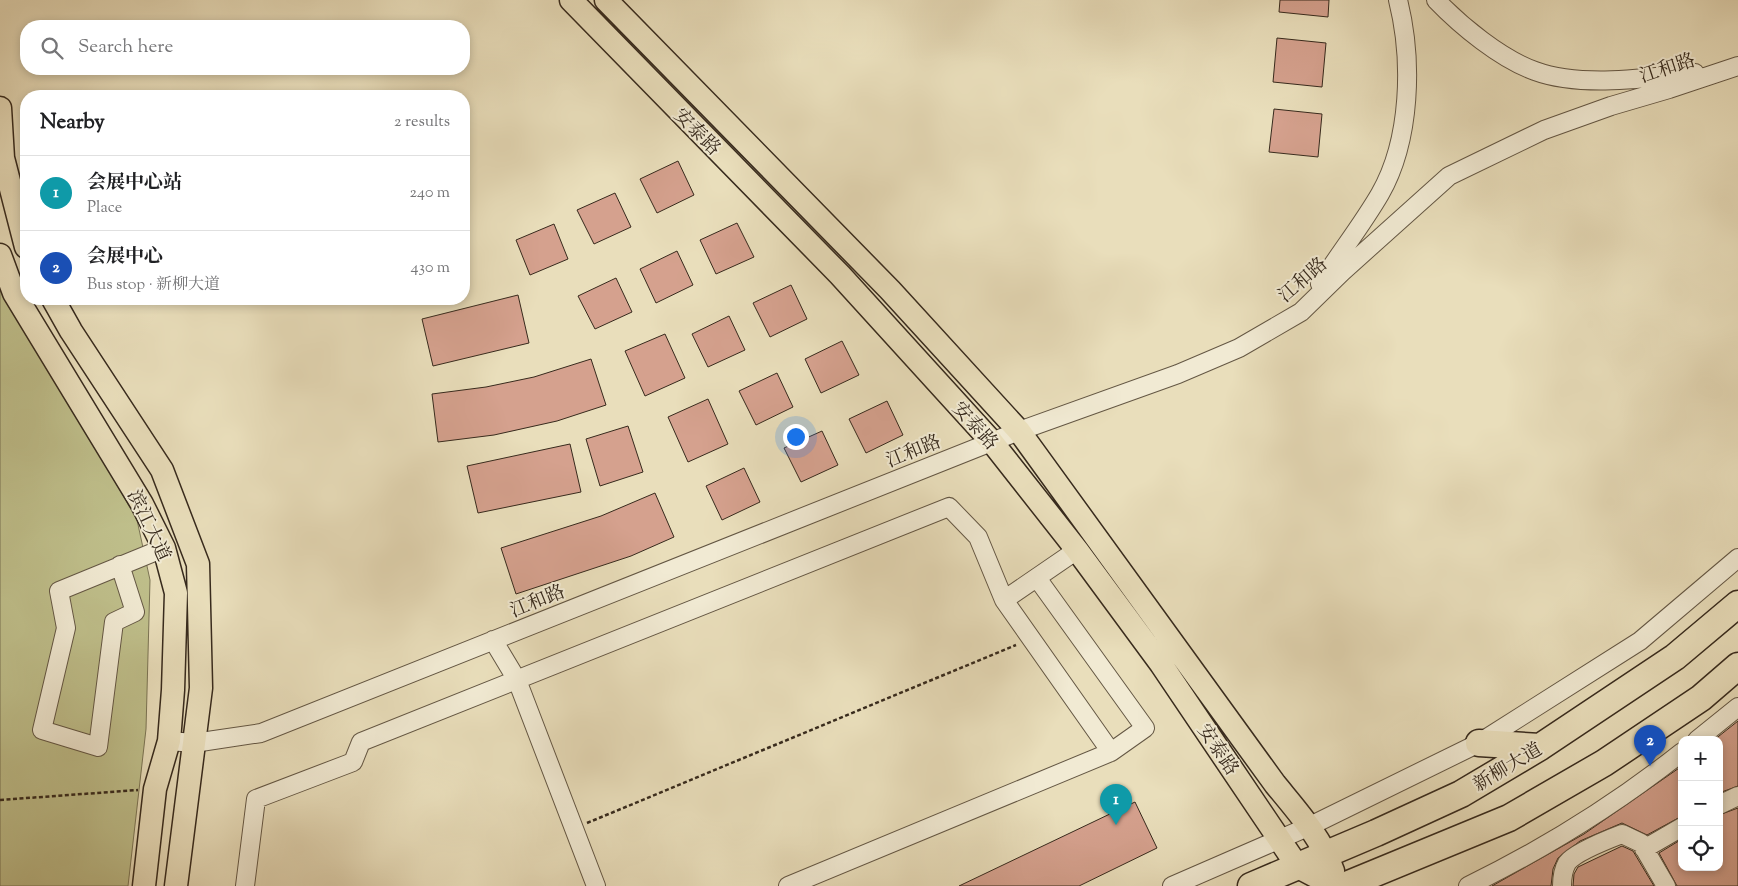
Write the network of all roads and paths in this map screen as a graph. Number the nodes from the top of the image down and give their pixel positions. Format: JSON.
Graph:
{"nodes":[{"id":1,"x":570,"y":0,"type":"edge"},
{"id":2,"x":606,"y":0,"type":"edge"},
{"id":3,"x":1398,"y":0,"type":"edge"},
{"id":4,"x":1436,"y":0,"type":"edge"},
{"id":5,"x":1730,"y":68,"type":"edge"},
{"id":6,"x":0,"y":108,"type":"edge"},
{"id":7,"x":20,"y":224,"type":"edge"},
{"id":8,"x":0,"y":254,"type":"edge"},
{"id":9,"x":20,"y":303,"type":"edge"},
{"id":10,"x":21,"y":305,"type":"edge"},
{"id":11,"x":57,"y":305,"type":"edge"},
{"id":12,"x":1301,"y":312,"type":"junction"},
{"id":13,"x":1019,"y":431,"type":"junction"},
{"id":14,"x":992,"y":442,"type":"junction"},
{"id":15,"x":164,"y":548,"type":"junction"},
{"id":16,"x":1077,"y":550,"type":"junction"},
{"id":17,"x":1738,"y":558,"type":"edge"},
{"id":18,"x":120,"y":566,"type":"junction"},
{"id":19,"x":1037,"y":578,"type":"junction"},
{"id":20,"x":1004,"y":600,"type":"junction"},
{"id":21,"x":1738,"y":604,"type":"edge"},
{"id":22,"x":1031,"y":638,"type":"junction"},
{"id":23,"x":493,"y":640,"type":"junction"},
{"id":24,"x":1738,"y":666,"type":"edge"},
{"id":25,"x":517,"y":680,"type":"junction"},
{"id":26,"x":1738,"y":693,"type":"edge"},
{"id":27,"x":1701,"y":698,"type":"junction"},
{"id":28,"x":1738,"y":707,"type":"edge"},
{"id":29,"x":1702,"y":736,"type":"edge"},
{"id":30,"x":169,"y":742,"type":"junction"},
{"id":31,"x":194,"y":743,"type":"junction"},
{"id":32,"x":1480,"y":743,"type":"junction"},
{"id":33,"x":1540,"y":747,"type":"junction"},
{"id":34,"x":1111,"y":752,"type":"junction"},
{"id":35,"x":1678,"y":755,"type":"edge"},
{"id":36,"x":155,"y":789,"type":"junction"},
{"id":37,"x":1738,"y":796,"type":"edge"},
{"id":38,"x":0,"y":800,"type":"edge"},
{"id":39,"x":1723,"y":803,"type":"edge"},
{"id":40,"x":1310,"y":826,"type":"junction"},
{"id":41,"x":574,"y":829,"type":"junction"},
{"id":42,"x":1678,"y":829,"type":"edge"},
{"id":43,"x":1280,"y":838,"type":"junction"},
{"id":44,"x":1644,"y":849,"type":"junction"},
{"id":45,"x":1327,"y":854,"type":"junction"},
{"id":46,"x":1298,"y":867,"type":"junction"},
{"id":47,"x":144,"y":886,"type":"edge"},
{"id":48,"x":176,"y":886,"type":"edge"},
{"id":49,"x":246,"y":886,"type":"edge"},
{"id":50,"x":596,"y":886,"type":"edge"},
{"id":51,"x":788,"y":886,"type":"edge"},
{"id":52,"x":1172,"y":886,"type":"edge"},
{"id":53,"x":1251,"y":886,"type":"edge"},
{"id":54,"x":1336,"y":886,"type":"edge"},
{"id":55,"x":1344,"y":886,"type":"edge"},
{"id":56,"x":1468,"y":886,"type":"edge"},
{"id":57,"x":1562,"y":886,"type":"edge"},
{"id":58,"x":1666,"y":886,"type":"edge"}],
"edges":[{"from":1,"to":14,"type":"main road","name":"安泰路"},
{"from":2,"to":13,"type":"main road","name":"安泰路"},
{"from":3,"to":12,"type":"street"},
{"from":4,"to":5,"type":"street"},
{"from":5,"to":12,"type":"street","name":"江和路"},
{"from":6,"to":7,"type":"main road"},
{"from":8,"to":9,"type":"main road","name":"滨江大道"},
{"from":10,"to":15,"type":"main road","name":"滨江大道"},
{"from":11,"to":31,"type":"main road","name":"滨江大道"},
{"from":12,"to":13,"type":"street","name":"江和路"},
{"from":13,"to":14,"type":"street","name":"江和路"},
{"from":13,"to":40,"type":"main road","name":"安泰路"},
{"from":14,"to":16,"type":"main road","name":"安泰路"},
{"from":14,"to":23,"type":"street","name":"江和路"},
{"from":15,"to":18,"type":"street"},
{"from":15,"to":30,"type":"main road","name":"滨江大道"},
{"from":16,"to":19,"type":"street"},
{"from":16,"to":43,"type":"main road","name":"安泰路"},
{"from":17,"to":32,"type":"street"},
{"from":18,"to":18,"type":"street"},
{"from":19,"to":20,"type":"street"},
{"from":19,"to":34,"type":"street"},
{"from":20,"to":22,"type":"street"},
{"from":20,"to":25,"type":"street"},
{"from":21,"to":33,"type":"highway","name":"新柳大道"},
{"from":22,"to":34,"type":"street"},
{"from":22,"to":41,"type":"path"},
{"from":23,"to":25,"type":"street"},
{"from":23,"to":31,"type":"street","name":"江和路"},
{"from":24,"to":27,"type":"highway"},
{"from":25,"to":41,"type":"street"},
{"from":25,"to":49,"type":"street"},
{"from":26,"to":27,"type":"highway"},
{"from":27,"to":55,"type":"highway"},
{"from":28,"to":29,"type":"street"},
{"from":30,"to":31,"type":"street","name":"江和路"},
{"from":30,"to":36,"type":"main road","name":"滨江大道"},
{"from":31,"to":48,"type":"main road","name":"滨江大道"},
{"from":32,"to":33,"type":"highway"},
{"from":32,"to":40,"type":"street"},
{"from":33,"to":45,"type":"highway","name":"新柳大道"},
{"from":34,"to":51,"type":"street"},
{"from":35,"to":56,"type":"street"},
{"from":36,"to":38,"type":"path"},
{"from":36,"to":47,"type":"main road","name":"滨江大道"},
{"from":37,"to":39,"type":"street"},
{"from":40,"to":43,"type":"street"},
{"from":40,"to":45,"type":"main road","name":"安泰路"},
{"from":41,"to":50,"type":"street"},
{"from":42,"to":44,"type":"street"},
{"from":43,"to":46,"type":"main road","name":"安泰路"},
{"from":43,"to":52,"type":"street"},
{"from":44,"to":57,"type":"street"},
{"from":44,"to":58,"type":"street"},
{"from":45,"to":46,"type":"highway","name":"新柳大道"},
{"from":45,"to":54,"type":"main road","name":"安泰路"},
{"from":46,"to":53,"type":"highway","name":"新柳大道"},
{"from":46,"to":54,"type":"main road","name":"安泰路"}]}
